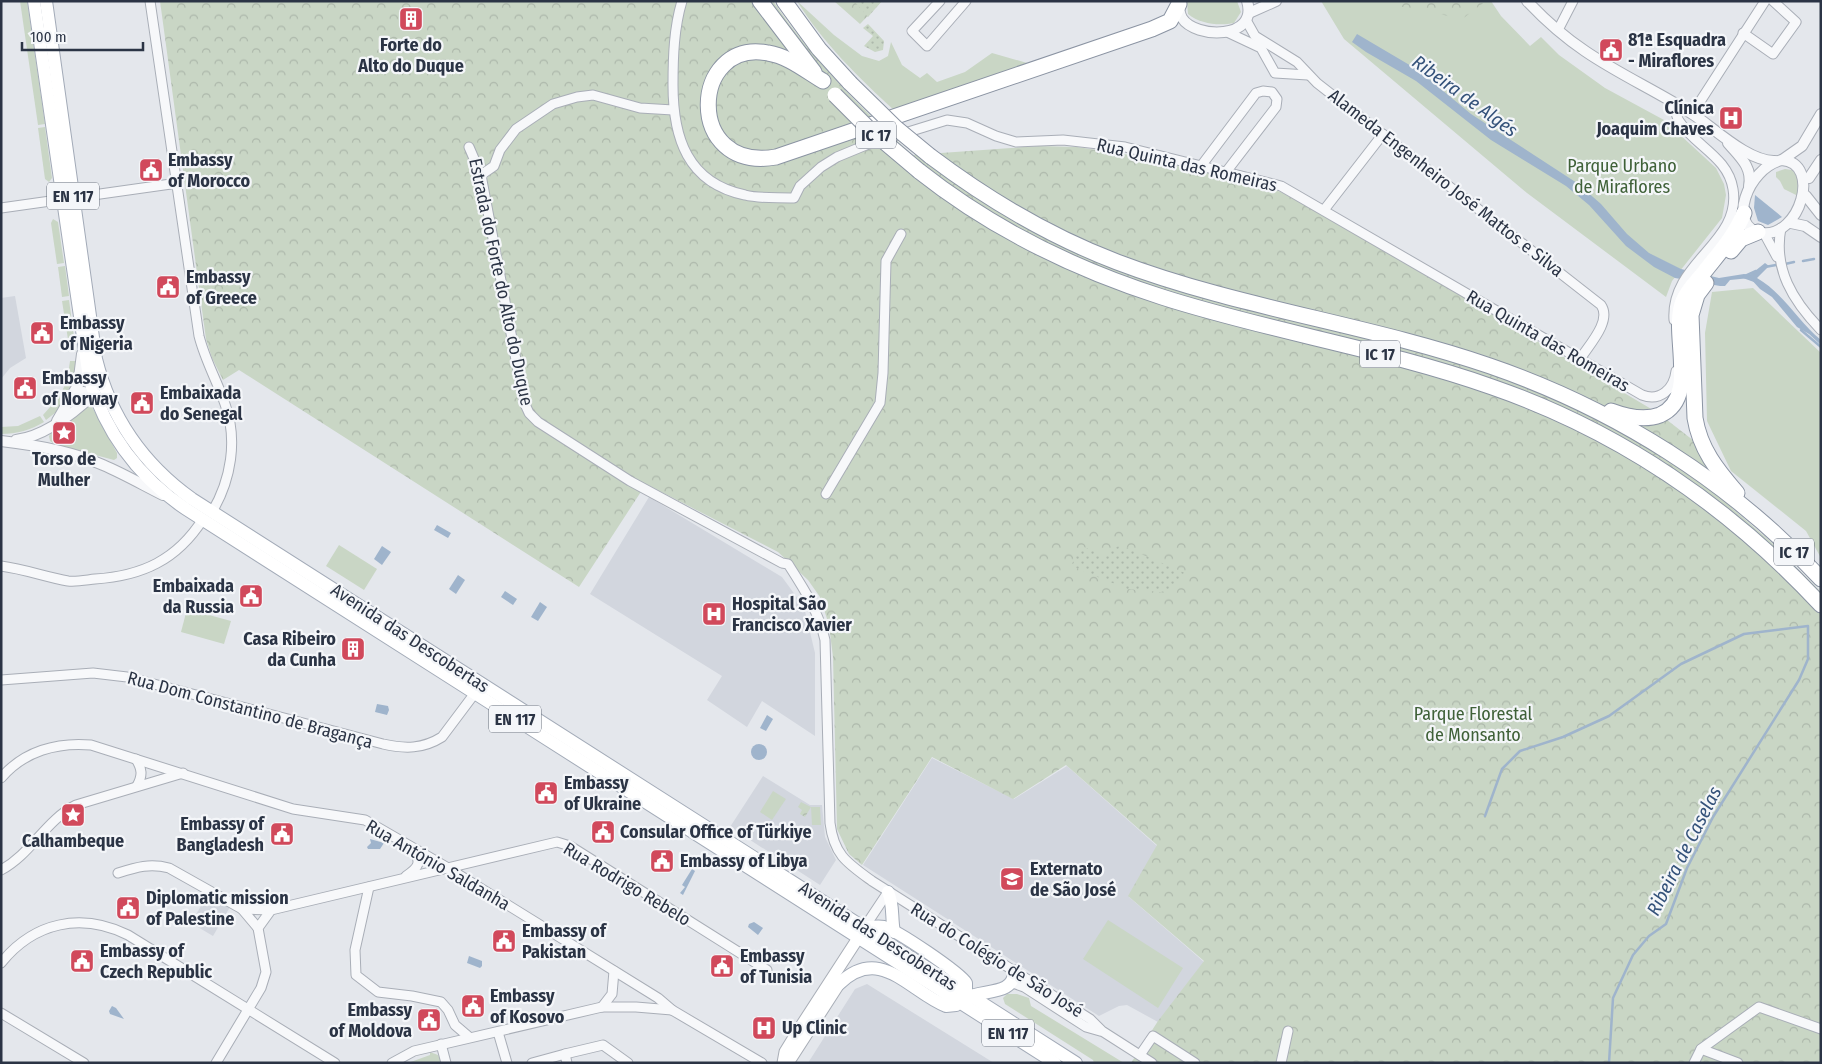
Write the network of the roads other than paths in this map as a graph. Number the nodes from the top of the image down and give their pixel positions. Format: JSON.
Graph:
{"nodes":[{"id":1,"x":34,"y":1,"type":"edge"},
{"id":2,"x":46,"y":1,"type":"edge"},
{"id":3,"x":150,"y":1,"type":"edge"},
{"id":4,"x":682,"y":1,"type":"edge"},
{"id":5,"x":760,"y":1,"type":"edge"},
{"id":6,"x":784,"y":1,"type":"edge"},
{"id":7,"x":940,"y":1,"type":"edge"},
{"id":8,"x":966,"y":1,"type":"edge"},
{"id":9,"x":1247,"y":1,"type":"edge"},
{"id":10,"x":1276,"y":1,"type":"edge"},
{"id":11,"x":1527,"y":1,"type":"edge"},
{"id":12,"x":1573,"y":1,"type":"edge"},
{"id":13,"x":1766,"y":1,"type":"edge"},
{"id":14,"x":1773,"y":1,"type":"edge"},
{"id":15,"x":1179,"y":3,"type":"edge"},
{"id":16,"x":1247,"y":16,"type":"junction"},
{"id":17,"x":1558,"y":30,"type":"junction"},
{"id":18,"x":1227,"y":32,"type":"junction"},
{"id":19,"x":1743,"y":34,"type":"junction"},
{"id":20,"x":1282,"y":53,"type":"junction"},
{"id":21,"x":1268,"y":63,"type":"junction"},
{"id":22,"x":1308,"y":75,"type":"junction"},
{"id":23,"x":823,"y":81,"type":"junction"},
{"id":24,"x":1673,"y":103,"type":"junction"},
{"id":25,"x":673,"y":110,"type":"junction"},
{"id":26,"x":1692,"y":114,"type":"junction"},
{"id":27,"x":1821,"y":114,"type":"edge"},
{"id":28,"x":1383,"y":134,"type":"junction"},
{"id":29,"x":1724,"y":138,"type":"junction"},
{"id":30,"x":469,"y":147,"type":"dead end"},
{"id":31,"x":1821,"y":160,"type":"edge"},
{"id":32,"x":1778,"y":161,"type":"junction"},
{"id":33,"x":1200,"y":166,"type":"junction"},
{"id":34,"x":1226,"y":172,"type":"junction"},
{"id":35,"x":481,"y":175,"type":"junction"},
{"id":36,"x":1809,"y":178,"type":"junction"},
{"id":37,"x":178,"y":183,"type":"junction"},
{"id":38,"x":1749,"y":186,"type":"junction"},
{"id":39,"x":1806,"y":196,"type":"junction"},
{"id":40,"x":68,"y":198,"type":"junction"},
{"id":41,"x":1,"y":208,"type":"edge"},
{"id":42,"x":1324,"y":210,"type":"junction"},
{"id":43,"x":1744,"y":213,"type":"junction"},
{"id":44,"x":1821,"y":215,"type":"edge"},
{"id":45,"x":1786,"y":226,"type":"junction"},
{"id":46,"x":1761,"y":232,"type":"junction"},
{"id":47,"x":901,"y":234,"type":"dead end"},
{"id":48,"x":1821,"y":237,"type":"edge"},
{"id":49,"x":1781,"y":267,"type":"junction"},
{"id":50,"x":1821,"y":330,"type":"edge"},
{"id":51,"x":82,"y":346,"type":"junction"},
{"id":52,"x":1580,"y":359,"type":"junction"},
{"id":53,"x":1537,"y":384,"type":"junction"},
{"id":54,"x":99,"y":392,"type":"junction"},
{"id":55,"x":71,"y":401,"type":"junction"},
{"id":56,"x":53,"y":425,"type":"junction"},
{"id":57,"x":1,"y":441,"type":"edge"},
{"id":58,"x":59,"y":451,"type":"junction"},
{"id":59,"x":826,"y":494,"type":"dead end"},
{"id":60,"x":172,"y":500,"type":"junction"},
{"id":61,"x":208,"y":516,"type":"junction"},
{"id":62,"x":1766,"y":526,"type":"junction"},
{"id":63,"x":1,"y":566,"type":"edge"},
{"id":64,"x":1821,"y":579,"type":"edge"},
{"id":65,"x":1816,"y":599,"type":"edge"},
{"id":66,"x":1821,"y":616,"type":"edge"},
{"id":67,"x":1,"y":680,"type":"edge"},
{"id":68,"x":475,"y":693,"type":"junction"},
{"id":69,"x":136,"y":759,"type":"junction"},
{"id":70,"x":184,"y":773,"type":"junction"},
{"id":71,"x":1,"y":778,"type":"edge"},
{"id":72,"x":137,"y":786,"type":"junction"},
{"id":73,"x":405,"y":843,"type":"junction"},
{"id":74,"x":448,"y":868,"type":"junction"},
{"id":75,"x":1,"y":870,"type":"edge"},
{"id":76,"x":118,"y":873,"type":"dead end"},
{"id":77,"x":400,"y":880,"type":"junction"},
{"id":78,"x":368,"y":887,"type":"junction"},
{"id":79,"x":888,"y":892,"type":"junction"},
{"id":80,"x":242,"y":909,"type":"junction"},
{"id":81,"x":271,"y":910,"type":"junction"},
{"id":82,"x":258,"y":928,"type":"junction"},
{"id":83,"x":894,"y":932,"type":"junction"},
{"id":84,"x":862,"y":933,"type":"junction"},
{"id":85,"x":884,"y":953,"type":"junction"},
{"id":86,"x":1,"y":962,"type":"edge"},
{"id":87,"x":767,"y":970,"type":"dead end"},
{"id":88,"x":614,"y":971,"type":"junction"},
{"id":89,"x":890,"y":972,"type":"junction"},
{"id":90,"x":1014,"y":977,"type":"junction"},
{"id":91,"x":839,"y":984,"type":"joint"},
{"id":92,"x":997,"y":990,"type":"junction"},
{"id":93,"x":965,"y":998,"type":"junction"},
{"id":94,"x":602,"y":1007,"type":"junction"},
{"id":95,"x":248,"y":1009,"type":"junction"},
{"id":96,"x":672,"y":1010,"type":"junction"},
{"id":97,"x":1,"y":1013,"type":"edge"},
{"id":98,"x":1007,"y":1019,"type":"junction"},
{"id":99,"x":455,"y":1025,"type":"junction"},
{"id":100,"x":1821,"y":1030,"type":"edge"},
{"id":101,"x":1288,"y":1031,"type":"dead end"},
{"id":102,"x":498,"y":1032,"type":"junction"},
{"id":103,"x":469,"y":1036,"type":"junction"},
{"id":104,"x":452,"y":1041,"type":"junction"},
{"id":105,"x":441,"y":1044,"type":"junction"},
{"id":106,"x":1701,"y":1049,"type":"junction"},
{"id":107,"x":1140,"y":1055,"type":"junction"},
{"id":108,"x":566,"y":1059,"type":"edge"},
{"id":109,"x":84,"y":1063,"type":"edge"},
{"id":110,"x":216,"y":1063,"type":"edge"},
{"id":111,"x":335,"y":1063,"type":"edge"},
{"id":112,"x":392,"y":1063,"type":"edge"},
{"id":113,"x":446,"y":1063,"type":"edge"},
{"id":114,"x":507,"y":1063,"type":"edge"},
{"id":115,"x":532,"y":1063,"type":"edge"},
{"id":116,"x":628,"y":1063,"type":"edge"},
{"id":117,"x":762,"y":1063,"type":"edge"},
{"id":118,"x":783,"y":1063,"type":"edge"},
{"id":119,"x":788,"y":1063,"type":"edge"},
{"id":120,"x":1055,"y":1063,"type":"edge"},
{"id":121,"x":1076,"y":1063,"type":"edge"},
{"id":122,"x":1152,"y":1063,"type":"edge"},
{"id":123,"x":1194,"y":1063,"type":"edge"},
{"id":124,"x":1281,"y":1063,"type":"edge"},
{"id":125,"x":1694,"y":1063,"type":"edge"},
{"id":126,"x":1738,"y":1063,"type":"edge"}],
"edges":[{"from":1,"to":40,"type":"main road","number":"EN 117"},
{"from":2,"to":40,"type":"main road","number":"EN 117"},
{"from":3,"to":37,"type":"street"},
{"from":4,"to":25,"type":"street"},
{"from":5,"to":23,"type":"highway","number":"IC 17"},
{"from":6,"to":53,"type":"highway","number":"IC 17","bridge":true},
{"from":7,"to":8,"type":"street"},
{"from":9,"to":16,"type":"street"},
{"from":10,"to":16,"type":"street"},
{"from":11,"to":17,"type":"street"},
{"from":12,"to":17,"type":"street"},
{"from":13,"to":19,"type":"street"},
{"from":14,"to":19,"type":"street"},
{"from":15,"to":18,"type":"street"},
{"from":15,"to":23,"type":"highway"},
{"from":16,"to":18,"type":"street"},
{"from":16,"to":20,"type":"street","name":"Alameda Engenheiro José Mattos e Silva"},
{"from":17,"to":24,"type":"street"},
{"from":18,"to":21,"type":"street"},
{"from":19,"to":26,"type":"street"},
{"from":20,"to":21,"type":"street"},
{"from":20,"to":22,"type":"street","name":"Alameda Engenheiro José Mattos e Silva"},
{"from":21,"to":22,"type":"street"},
{"from":22,"to":28,"type":"street","name":"Alameda Engenheiro José Mattos e Silva"},
{"from":23,"to":65,"type":"highway","number":"IC 17","bridge":true},
{"from":24,"to":26,"type":"street"},
{"from":24,"to":52,"type":"street","name":"Rua Quinta das Romeiras"},
{"from":25,"to":33,"type":"street","name":"Rua Quinta das Romeiras"},
{"from":25,"to":35,"type":"street"},
{"from":26,"to":29,"type":"street"},
{"from":27,"to":32,"type":"street"},
{"from":28,"to":42,"type":"street"},
{"from":28,"to":52,"type":"street","name":"Alameda Engenheiro José Mattos e Silva"},
{"from":29,"to":32,"type":"street"},
{"from":29,"to":38,"type":"street"},
{"from":30,"to":35,"type":"street","name":"Estrada do Forte do Alto do Duque"},
{"from":31,"to":36,"type":"street"},
{"from":32,"to":36,"type":"street"},
{"from":32,"to":38,"type":"street"},
{"from":33,"to":34,"type":"street","name":"Rua Quinta das Romeiras"},
{"from":33,"to":34,"type":"street"},
{"from":34,"to":42,"type":"street","name":"Rua Quinta das Romeiras"},
{"from":35,"to":79,"type":"street","name":"Estrada do Forte do Alto do Duque"},
{"from":36,"to":39,"type":"street"},
{"from":37,"to":40,"type":"street"},
{"from":37,"to":61,"type":"street"},
{"from":38,"to":43,"type":"street"},
{"from":39,"to":44,"type":"street"},
{"from":39,"to":45,"type":"street"},
{"from":40,"to":41,"type":"street"},
{"from":40,"to":51,"type":"main road","number":"EN 117"},
{"from":40,"to":54,"type":"main road","number":"EN 117"},
{"from":42,"to":52,"type":"street","name":"Rua Quinta das Romeiras"},
{"from":43,"to":46,"type":"street"},
{"from":43,"to":53,"type":"highway"},
{"from":45,"to":46,"type":"street"},
{"from":45,"to":48,"type":"street"},
{"from":45,"to":49,"type":"street"},
{"from":46,"to":49,"type":"street"},
{"from":46,"to":62,"type":"highway"},
{"from":47,"to":59,"type":"street"},
{"from":49,"to":50,"type":"street"},
{"from":51,"to":54,"type":"main road","number":"EN 117"},
{"from":51,"to":55,"type":"street"},
{"from":53,"to":62,"type":"highway","number":"IC 17"},
{"from":54,"to":55,"type":"street"},
{"from":54,"to":56,"type":"street"},
{"from":54,"to":60,"type":"main road","name":"Avenida das Descobertas","number":"EN 117"},
{"from":54,"to":61,"type":"main road","name":"Avenida das Descobertas"},
{"from":55,"to":56,"type":"street"},
{"from":56,"to":57,"type":"street"},
{"from":56,"to":58,"type":"street"},
{"from":57,"to":58,"type":"street"},
{"from":58,"to":60,"type":"street"},
{"from":60,"to":61,"type":"main road","name":"Avenida das Descobertas","number":"EN 117"},
{"from":61,"to":63,"type":"street"},
{"from":61,"to":68,"type":"main road","name":"Avenida das Descobertas","number":"EN 117"},
{"from":61,"to":84,"type":"main road","name":"Avenida das Descobertas"},
{"from":62,"to":64,"type":"highway","number":"IC 17"},
{"from":65,"to":66,"type":"highway"},
{"from":67,"to":68,"type":"street","name":"Rua Dom Constantino de Bragança"},
{"from":68,"to":84,"type":"main road","name":"Avenida das Descobertas","number":"EN 117"},
{"from":69,"to":70,"type":"street","name":"Rua António Saldanha"},
{"from":69,"to":71,"type":"street","name":"Rua António Saldanha"},
{"from":69,"to":72,"type":"street"},
{"from":70,"to":72,"type":"street"},
{"from":70,"to":73,"type":"street","name":"Rua António Saldanha"},
{"from":72,"to":75,"type":"street"},
{"from":73,"to":74,"type":"street","name":"Rua António Saldanha"},
{"from":73,"to":77,"type":"street"},
{"from":74,"to":77,"type":"street","name":"Rua Rodrigo Rebelo"},
{"from":74,"to":87,"type":"street","name":"Rua Rodrigo Rebelo"},
{"from":74,"to":88,"type":"street","name":"Rua António Saldanha"},
{"from":76,"to":80,"type":"street"},
{"from":77,"to":78,"type":"street","name":"Rua Rodrigo Rebelo"},
{"from":78,"to":81,"type":"street","name":"Rua Rodrigo Rebelo"},
{"from":78,"to":99,"type":"street"},
{"from":79,"to":83,"type":"main road"},
{"from":79,"to":84,"type":"street"},
{"from":79,"to":90,"type":"street","name":"Rua do Colégio de São José"},
{"from":80,"to":81,"type":"street","name":"Rua Rodrigo Rebelo"},
{"from":80,"to":82,"type":"street"},
{"from":81,"to":82,"type":"street"},
{"from":82,"to":95,"type":"street"},
{"from":83,"to":84,"type":"main road"},
{"from":83,"to":93,"type":"main road"},
{"from":84,"to":85,"type":"main road","name":"Avenida das Descobertas","number":"EN 117"},
{"from":84,"to":93,"type":"main road","name":"Avenida das Descobertas"},
{"from":84,"to":118,"type":"main road"},
{"from":85,"to":89,"type":"main road"},
{"from":85,"to":93,"type":"main road","name":"Avenida das Descobertas","number":"EN 117"},
{"from":86,"to":95,"type":"street"},
{"from":88,"to":94,"type":"street"},
{"from":88,"to":96,"type":"street","name":"Rua António Saldanha"},
{"from":89,"to":91,"type":"main road"},
{"from":89,"to":93,"type":"main road"},
{"from":90,"to":92,"type":"main road"},
{"from":90,"to":107,"type":"street","name":"Rua do Colégio de São José"},
{"from":91,"to":119,"type":"main road"},
{"from":92,"to":93,"type":"main road"},
{"from":92,"to":98,"type":"main road"},
{"from":93,"to":98,"type":"main road","name":"Avenida das Descobertas"},
{"from":93,"to":120,"type":"main road","name":"Avenida das Descobertas","number":"EN 117"},
{"from":94,"to":96,"type":"street"},
{"from":94,"to":102,"type":"street"},
{"from":95,"to":110,"type":"street"},
{"from":95,"to":111,"type":"street"},
{"from":96,"to":117,"type":"street","name":"Rua António Saldanha"},
{"from":97,"to":109,"type":"street"},
{"from":98,"to":121,"type":"main road","name":"Avenida das Descobertas"},
{"from":99,"to":103,"type":"street"},
{"from":99,"to":104,"type":"street"},
{"from":100,"to":106,"type":"street"},
{"from":101,"to":124,"type":"street"},
{"from":102,"to":103,"type":"street"},
{"from":102,"to":114,"type":"street"},
{"from":103,"to":104,"type":"street"},
{"from":104,"to":105,"type":"street"},
{"from":105,"to":112,"type":"street"},
{"from":105,"to":113,"type":"street"},
{"from":106,"to":125,"type":"street"},
{"from":106,"to":126,"type":"street"},
{"from":107,"to":122,"type":"street","name":"Rua do Colégio de São José"},
{"from":107,"to":123,"type":"street"},
{"from":108,"to":115,"type":"street"},
{"from":108,"to":116,"type":"street"}]}
